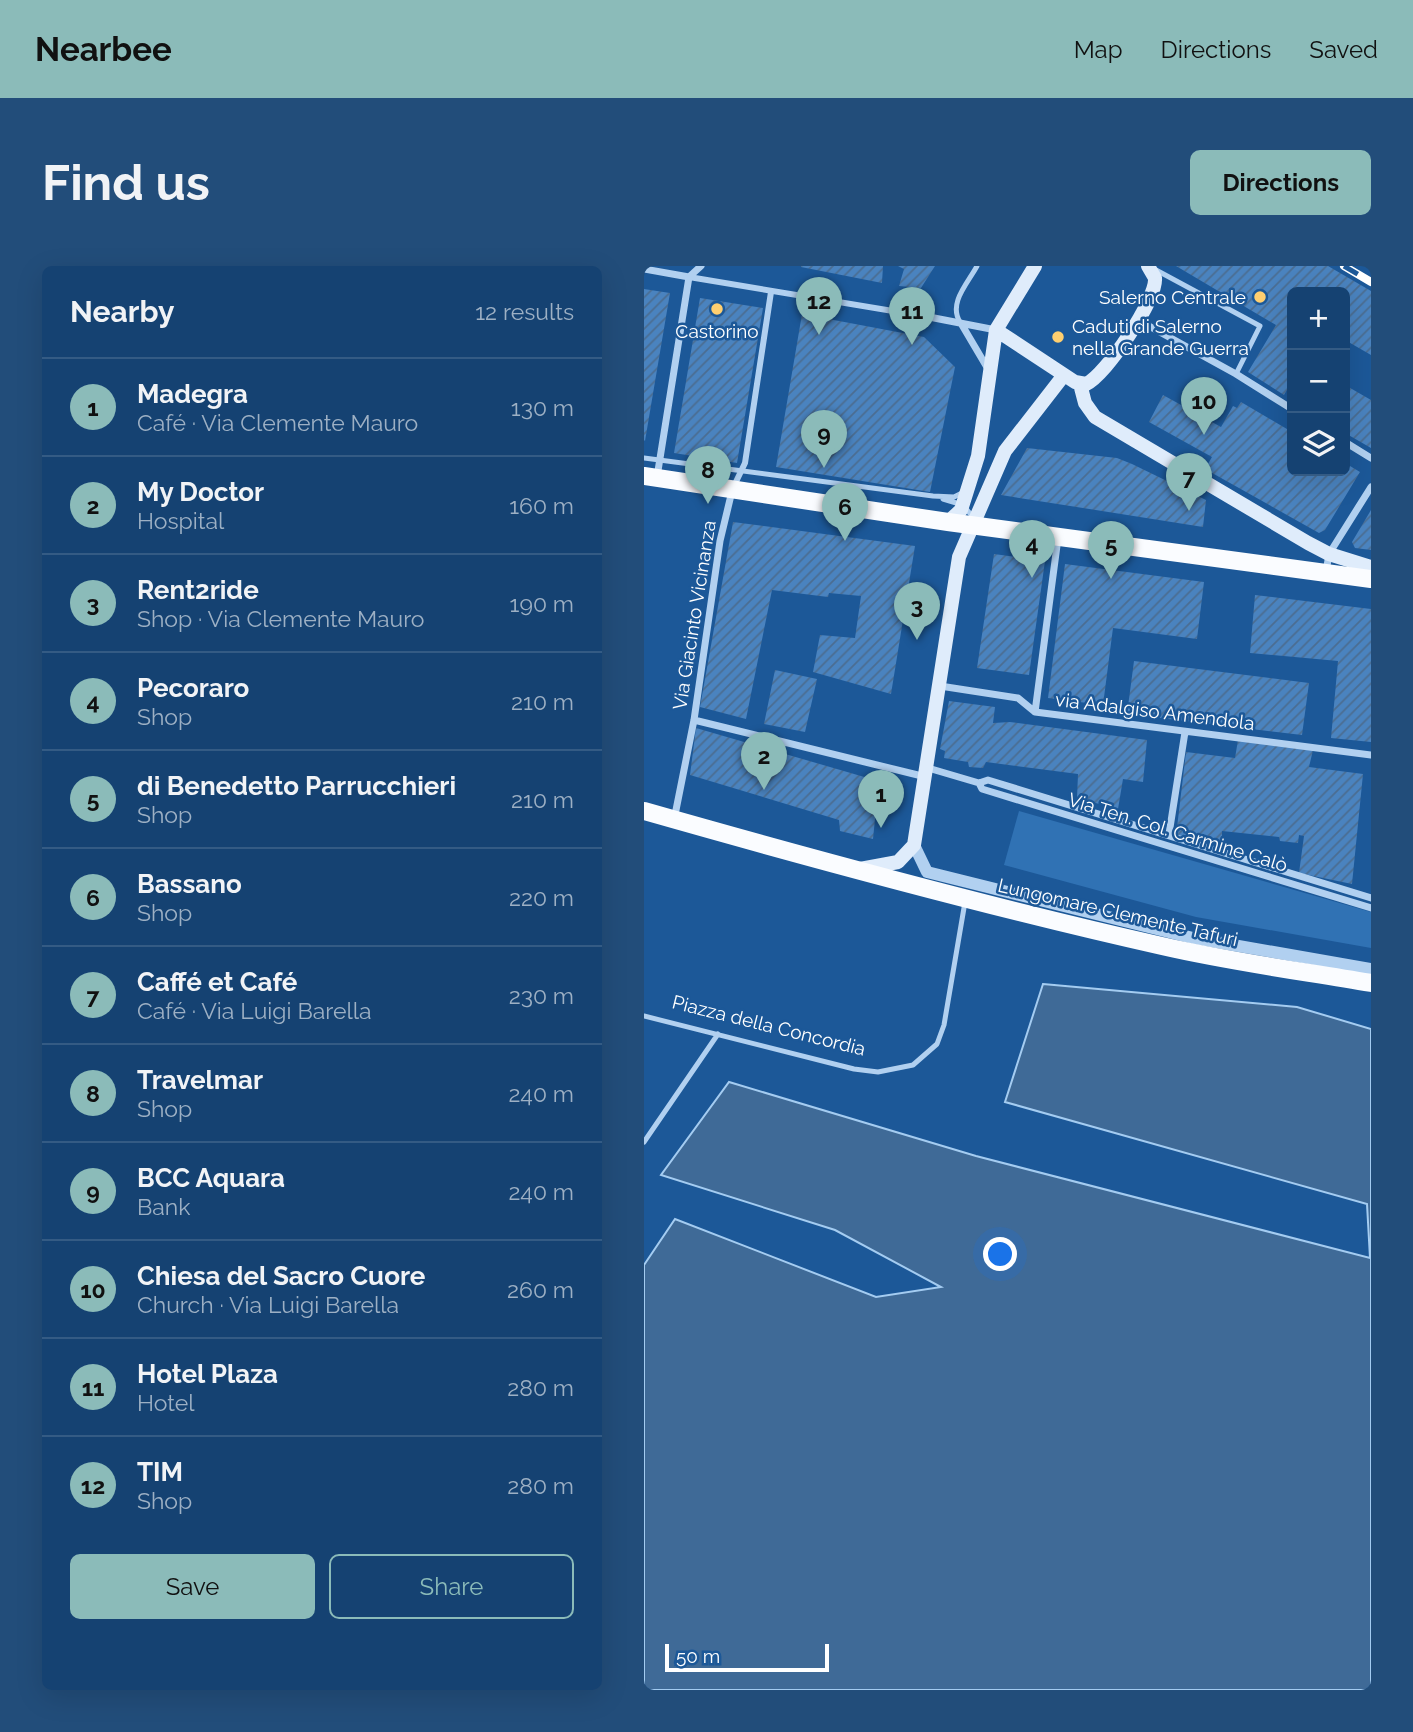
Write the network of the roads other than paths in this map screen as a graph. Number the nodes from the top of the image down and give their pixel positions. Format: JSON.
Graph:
{"nodes":[{"id":1,"x":701,"y":266,"type":"edge"},
{"id":2,"x":977,"y":266,"type":"edge"},
{"id":3,"x":1035,"y":266,"type":"edge"},
{"id":4,"x":1149,"y":266,"type":"edge"},
{"id":5,"x":644,"y":269,"type":"edge"},
{"id":6,"x":689,"y":277,"type":"junction"},
{"id":7,"x":771,"y":292,"type":"junction"},
{"id":8,"x":929,"y":317,"type":"joint"},
{"id":9,"x":1138,"y":319,"type":"junction"},
{"id":10,"x":962,"y":325,"type":"junction"},
{"id":11,"x":996,"y":330,"type":"junction"},
{"id":12,"x":988,"y":369,"type":"junction"},
{"id":13,"x":1236,"y":373,"type":"junction"},
{"id":14,"x":1064,"y":375,"type":"junction"},
{"id":15,"x":1080,"y":384,"type":"junction"},
{"id":16,"x":1287,"y":406,"type":"edge"},
{"id":17,"x":1350,"y":445,"type":"edge"},
{"id":18,"x":644,"y":458,"type":"edge"},
{"id":19,"x":1371,"y":458,"type":"edge"},
{"id":20,"x":654,"y":471,"type":"edge"},
{"id":21,"x":739,"y":472,"type":"junction"},
{"id":22,"x":1371,"y":487,"type":"edge"},
{"id":23,"x":968,"y":488,"type":"junction"},
{"id":24,"x":732,"y":490,"type":"junction"},
{"id":25,"x":933,"y":496,"type":"junction"},
{"id":26,"x":963,"y":505,"type":"junction"},
{"id":27,"x":948,"y":522,"type":"junction"},
{"id":28,"x":975,"y":526,"type":"junction"},
{"id":29,"x":1058,"y":537,"type":"junction"},
{"id":30,"x":1328,"y":563,"type":"junction"},
{"id":31,"x":1371,"y":567,"type":"edge"},
{"id":32,"x":1371,"y":579,"type":"edge"},
{"id":33,"x":940,"y":686,"type":"junction"},
{"id":34,"x":1035,"y":712,"type":"junction"},
{"id":35,"x":694,"y":720,"type":"junction"},
{"id":36,"x":1185,"y":732,"type":"junction"},
{"id":37,"x":1371,"y":755,"type":"edge"},
{"id":38,"x":927,"y":773,"type":"junction"},
{"id":39,"x":979,"y":783,"type":"junction"},
{"id":40,"x":644,"y":811,"type":"edge"},
{"id":41,"x":674,"y":820,"type":"junction"},
{"id":42,"x":1169,"y":834,"type":"junction"},
{"id":43,"x":914,"y":845,"type":"junction"},
{"id":44,"x":860,"y":869,"type":"junction"},
{"id":45,"x":1371,"y":898,"type":"edge"},
{"id":46,"x":965,"y":899,"type":"junction"},
{"id":47,"x":1371,"y":908,"type":"edge"},
{"id":48,"x":1371,"y":969,"type":"edge"},
{"id":49,"x":1371,"y":983,"type":"edge"},
{"id":50,"x":644,"y":1016,"type":"edge"},
{"id":51,"x":718,"y":1034,"type":"junction"},
{"id":52,"x":644,"y":1142,"type":"edge"}],
"edges":[{"from":1,"to":6,"type":"street"},
{"from":2,"to":10,"type":"lane"},
{"from":3,"to":11,"type":"main road"},
{"from":4,"to":9,"type":"main road"},
{"from":4,"to":13,"type":"lane"},
{"from":5,"to":6,"type":"street"},
{"from":6,"to":7,"type":"street"},
{"from":6,"to":20,"type":"street"},
{"from":7,"to":8,"type":"street"},
{"from":7,"to":21,"type":"street","name":"Via Giacinto Vicinanza"},
{"from":8,"to":10,"type":"street"},
{"from":9,"to":13,"type":"street"},
{"from":9,"to":15,"type":"main road"},
{"from":10,"to":11,"type":"street"},
{"from":10,"to":12,"type":"street"},
{"from":11,"to":12,"type":"main road"},
{"from":11,"to":14,"type":"main road"},
{"from":12,"to":23,"type":"main road"},
{"from":13,"to":16,"type":"street"},
{"from":14,"to":15,"type":"main road"},
{"from":14,"to":28,"type":"main road"},
{"from":15,"to":30,"type":"main road"},
{"from":17,"to":19,"type":"street"},
{"from":18,"to":20,"type":"lane"},
{"from":20,"to":21,"type":"lane"},
{"from":20,"to":24,"type":"main road"},
{"from":21,"to":24,"type":"street","name":"Via Giacinto Vicinanza"},
{"from":21,"to":25,"type":"lane"},
{"from":22,"to":30,"type":"street"},
{"from":23,"to":25,"type":"lane"},
{"from":23,"to":26,"type":"main road"},
{"from":24,"to":27,"type":"main road"},
{"from":24,"to":35,"type":"street","name":"Via Giacinto Vicinanza"},
{"from":25,"to":26,"type":"lane"},
{"from":26,"to":27,"type":"main road"},
{"from":26,"to":28,"type":"lane"},
{"from":27,"to":28,"type":"main road"},
{"from":28,"to":29,"type":"main road"},
{"from":28,"to":33,"type":"main road"},
{"from":29,"to":30,"type":"main road"},
{"from":29,"to":34,"type":"street"},
{"from":30,"to":31,"type":"main road"},
{"from":30,"to":32,"type":"main road"},
{"from":33,"to":34,"type":"street","name":"via Adalgiso Amendola"},
{"from":33,"to":38,"type":"main road"},
{"from":34,"to":36,"type":"street","name":"via Adalgiso Amendola"},
{"from":35,"to":38,"type":"street","name":"Via Ten. Col. Carmine Calò"},
{"from":35,"to":41,"type":"street","name":"Via Giacinto Vicinanza"},
{"from":36,"to":37,"type":"street","name":"via Adalgiso Amendola"},
{"from":36,"to":42,"type":"street"},
{"from":38,"to":39,"type":"street","name":"Via Ten. Col. Carmine Calò"},
{"from":38,"to":43,"type":"main road"},
{"from":39,"to":42,"type":"street","name":"Via Ten. Col. Carmine Calò"},
{"from":39,"to":47,"type":"street","name":"Via Ten. Col. Carmine Calò"},
{"from":40,"to":41,"type":"main road"},
{"from":41,"to":44,"type":"main road"},
{"from":42,"to":45,"type":"street","name":"Via Ten. Col. Carmine Calò"},
{"from":43,"to":44,"type":"main road"},
{"from":43,"to":48,"type":"street","name":"Lungomare Clemente Tafuri"},
{"from":44,"to":46,"type":"main road","name":"Lungomare Clemente Tafuri"},
{"from":46,"to":49,"type":"main road","name":"Lungomare Clemente Tafuri"},
{"from":46,"to":51,"type":"lane","name":"Piazza della Concordia"},
{"from":50,"to":51,"type":"lane","name":"Piazza della Concordia"},
{"from":51,"to":52,"type":"lane"}]}
